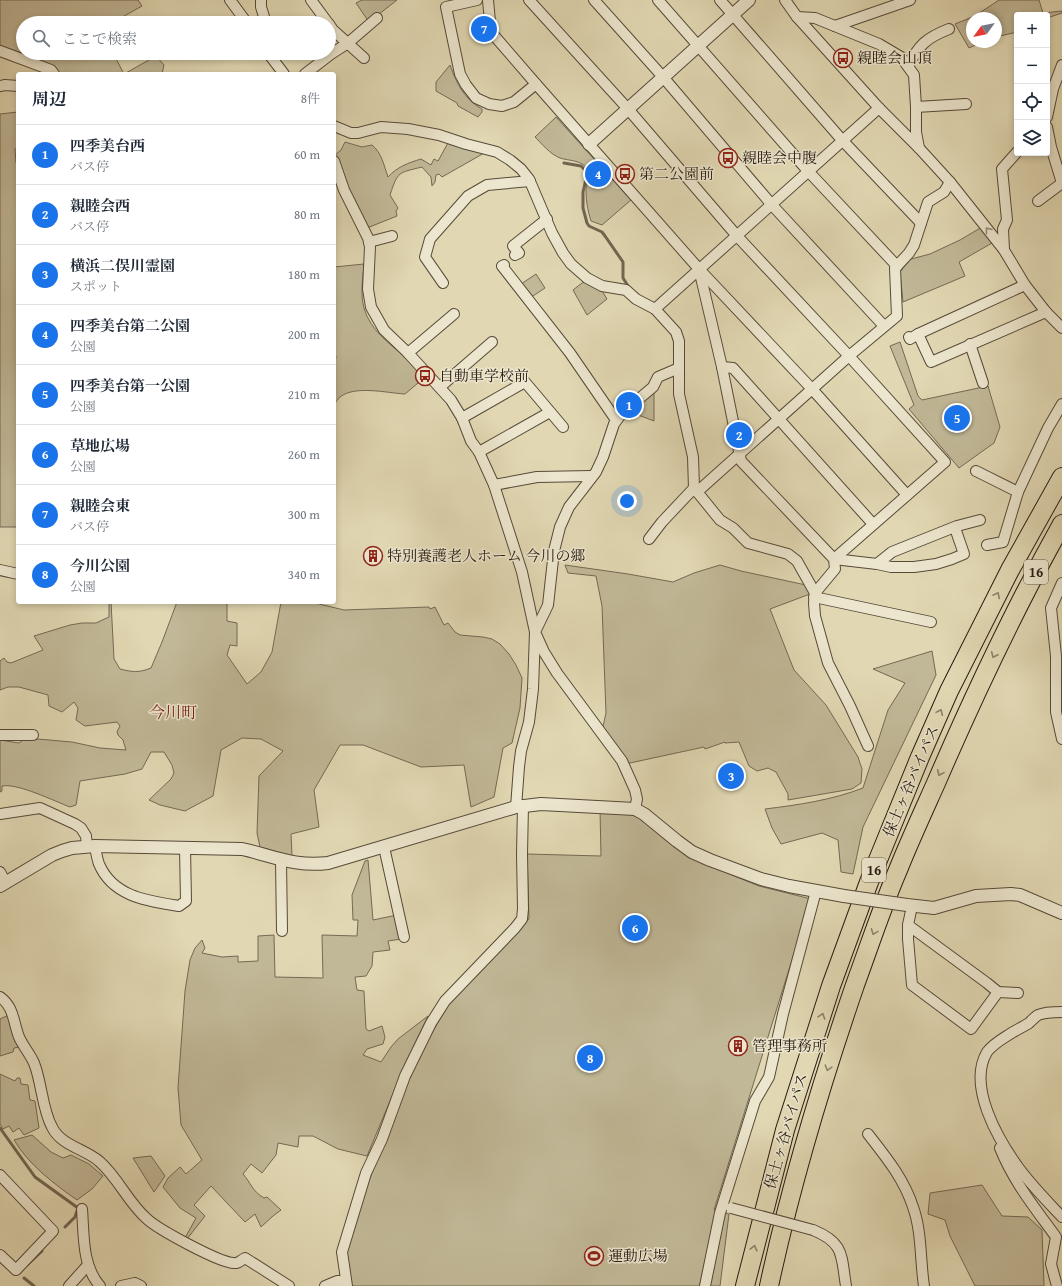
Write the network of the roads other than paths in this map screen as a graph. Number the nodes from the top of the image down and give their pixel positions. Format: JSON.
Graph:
{"nodes":[{"id":1,"x":230,"y":0,"type":"edge"},
{"id":2,"x":261,"y":0,"type":"edge"},
{"id":3,"x":312,"y":0,"type":"edge"},
{"id":4,"x":477,"y":0,"type":"edge"},
{"id":5,"x":488,"y":0,"type":"edge"},
{"id":6,"x":529,"y":0,"type":"edge"},
{"id":7,"x":594,"y":0,"type":"edge"},
{"id":8,"x":658,"y":0,"type":"edge"},
{"id":9,"x":720,"y":0,"type":"edge"},
{"id":10,"x":749,"y":0,"type":"edge"},
{"id":11,"x":910,"y":0,"type":"edge"},
{"id":12,"x":789,"y":2,"type":"edge"},
{"id":13,"x":733,"y":15,"type":"junction"},
{"id":14,"x":242,"y":16,"type":"edge"},
{"id":15,"x":264,"y":16,"type":"edge"},
{"id":16,"x":323,"y":16,"type":"edge"},
{"id":17,"x":797,"y":17,"type":"junction"},
{"id":18,"x":378,"y":18,"type":"dead end"},
{"id":19,"x":835,"y":26,"type":"junction"},
{"id":20,"x":949,"y":30,"type":"dead end"},
{"id":21,"x":336,"y":32,"type":"edge"},
{"id":22,"x":348,"y":43,"type":"junction"},
{"id":23,"x":698,"y":46,"type":"junction"},
{"id":24,"x":0,"y":51,"type":"edge"},
{"id":25,"x":336,"y":51,"type":"edge"},
{"id":26,"x":16,"y":57,"type":"edge"},
{"id":27,"x":364,"y":58,"type":"dead end"},
{"id":28,"x":24,"y":60,"type":"edge"},
{"id":29,"x":273,"y":60,"type":"edge"},
{"id":30,"x":279,"y":60,"type":"edge"},
{"id":31,"x":324,"y":60,"type":"edge"},
{"id":32,"x":1062,"y":65,"type":"edge"},
{"id":33,"x":908,"y":66,"type":"junction"},
{"id":34,"x":52,"y":72,"type":"edge"},
{"id":35,"x":282,"y":72,"type":"edge"},
{"id":36,"x":283,"y":72,"type":"edge"},
{"id":37,"x":308,"y":72,"type":"edge"},
{"id":38,"x":663,"y":78,"type":"junction"},
{"id":39,"x":536,"y":84,"type":"junction"},
{"id":40,"x":0,"y":86,"type":"edge"},
{"id":41,"x":16,"y":86,"type":"edge"},
{"id":42,"x":1050,"y":103,"type":"edge"},
{"id":43,"x":966,"y":104,"type":"dead end"},
{"id":44,"x":916,"y":107,"type":"junction"},
{"id":45,"x":879,"y":108,"type":"junction"},
{"id":46,"x":628,"y":109,"type":"junction"},
{"id":47,"x":336,"y":127,"type":"edge"},
{"id":48,"x":842,"y":140,"type":"junction"},
{"id":49,"x":1050,"y":142,"type":"edge"},
{"id":50,"x":589,"y":144,"type":"junction"},
{"id":51,"x":919,"y":148,"type":"junction"},
{"id":52,"x":1014,"y":155,"type":"edge"},
{"id":53,"x":336,"y":167,"type":"edge"},
{"id":54,"x":808,"y":171,"type":"junction"},
{"id":55,"x":530,"y":181,"type":"junction"},
{"id":56,"x":950,"y":182,"type":"junction"},
{"id":57,"x":1062,"y":183,"type":"edge"},
{"id":58,"x":1038,"y":201,"type":"dead end"},
{"id":59,"x":772,"y":205,"type":"junction"},
{"id":60,"x":547,"y":219,"type":"junction"},
{"id":61,"x":921,"y":223,"type":"junction"},
{"id":62,"x":392,"y":236,"type":"dead end"},
{"id":63,"x":737,"y":236,"type":"junction"},
{"id":64,"x":369,"y":242,"type":"junction"},
{"id":65,"x":1004,"y":250,"type":"junction"},
{"id":66,"x":515,"y":256,"type":"dead end"},
{"id":67,"x":504,"y":264,"type":"dead end"},
{"id":68,"x":897,"y":266,"type":"junction"},
{"id":69,"x":699,"y":269,"type":"junction"},
{"id":70,"x":443,"y":283,"type":"dead end"},
{"id":71,"x":1025,"y":285,"type":"junction"},
{"id":72,"x":655,"y":310,"type":"junction"},
{"id":73,"x":1046,"y":312,"type":"junction"},
{"id":74,"x":454,"y":314,"type":"dead end"},
{"id":75,"x":884,"y":326,"type":"junction"},
{"id":76,"x":1062,"y":328,"type":"edge"},
{"id":77,"x":492,"y":342,"type":"dead end"},
{"id":78,"x":970,"y":344,"type":"junction"},
{"id":79,"x":408,"y":353,"type":"junction"},
{"id":80,"x":849,"y":356,"type":"junction"},
{"id":81,"x":722,"y":366,"type":"junction"},
{"id":82,"x":679,"y":368,"type":"junction"},
{"id":83,"x":983,"y":383,"type":"dead end"},
{"id":84,"x":440,"y":387,"type":"junction"},
{"id":85,"x":812,"y":389,"type":"junction"},
{"id":86,"x":1062,"y":404,"type":"edge"},
{"id":87,"x":550,"y":412,"type":"junction"},
{"id":88,"x":462,"y":418,"type":"junction"},
{"id":89,"x":779,"y":419,"type":"junction"},
{"id":90,"x":616,"y":420,"type":"junction"},
{"id":91,"x":562,"y":427,"type":"dead end"},
{"id":92,"x":479,"y":452,"type":"junction"},
{"id":93,"x":739,"y":454,"type":"junction"},
{"id":94,"x":976,"y":471,"type":"dead end"},
{"id":95,"x":592,"y":476,"type":"junction"},
{"id":96,"x":1062,"y":477,"type":"edge"},
{"id":97,"x":494,"y":485,"type":"junction"},
{"id":98,"x":695,"y":490,"type":"junction"},
{"id":99,"x":1018,"y":492,"type":"junction"},
{"id":100,"x":907,"y":495,"type":"junction"},
{"id":101,"x":980,"y":520,"type":"dead end"},
{"id":102,"x":874,"y":524,"type":"junction"},
{"id":103,"x":1062,"y":524,"type":"edge"},
{"id":104,"x":955,"y":528,"type":"junction"},
{"id":105,"x":649,"y":539,"type":"dead end"},
{"id":106,"x":987,"y":545,"type":"dead end"},
{"id":107,"x":834,"y":559,"type":"junction"},
{"id":108,"x":877,"y":564,"type":"junction"},
{"id":109,"x":0,"y":570,"type":"edge"},
{"id":110,"x":16,"y":574,"type":"edge"},
{"id":111,"x":1062,"y":583,"type":"edge"},
{"id":112,"x":815,"y":595,"type":"junction"},
{"id":113,"x":931,"y":622,"type":"dead end"},
{"id":114,"x":535,"y":632,"type":"junction"},
{"id":115,"x":0,"y":735,"type":"edge"},
{"id":116,"x":32,"y":735,"type":"dead end"},
{"id":117,"x":1062,"y":739,"type":"edge"},
{"id":118,"x":868,"y":746,"type":"dead end"},
{"id":119,"x":519,"y":806,"type":"junction"},
{"id":120,"x":635,"y":809,"type":"junction"},
{"id":121,"x":0,"y":814,"type":"edge"},
{"id":122,"x":91,"y":846,"type":"junction"},
{"id":123,"x":384,"y":847,"type":"junction"},
{"id":124,"x":185,"y":848,"type":"junction"},
{"id":125,"x":281,"y":860,"type":"junction"},
{"id":126,"x":2,"y":880,"type":"edge"},
{"id":127,"x":816,"y":891,"type":"junction"},
{"id":128,"x":910,"y":905,"type":"junction"},
{"id":129,"x":1062,"y":913,"type":"edge"},
{"id":130,"x":908,"y":925,"type":"junction"},
{"id":131,"x":282,"y":931,"type":"dead end"},
{"id":132,"x":404,"y":937,"type":"dead end"},
{"id":133,"x":998,"y":992,"type":"junction"},
{"id":134,"x":1018,"y":992,"type":"dead end"},
{"id":135,"x":0,"y":997,"type":"edge"},
{"id":136,"x":1062,"y":1012,"type":"edge"},
{"id":137,"x":989,"y":1118,"type":"junction"},
{"id":138,"x":868,"y":1134,"type":"dead end"},
{"id":139,"x":0,"y":1175,"type":"edge"},
{"id":140,"x":726,"y":1207,"type":"junction"},
{"id":141,"x":82,"y":1209,"type":"dead end"},
{"id":142,"x":1062,"y":1217,"type":"edge"},
{"id":143,"x":0,"y":1255,"type":"edge"},
{"id":144,"x":87,"y":1266,"type":"junction"},
{"id":145,"x":346,"y":1283,"type":"edge"},
{"id":146,"x":69,"y":1286,"type":"edge"},
{"id":147,"x":100,"y":1286,"type":"edge"},
{"id":148,"x":121,"y":1286,"type":"edge"},
{"id":149,"x":141,"y":1286,"type":"edge"},
{"id":150,"x":290,"y":1286,"type":"edge"},
{"id":151,"x":325,"y":1286,"type":"edge"},
{"id":152,"x":705,"y":1286,"type":"edge"},
{"id":153,"x":745,"y":1286,"type":"edge"},
{"id":154,"x":769,"y":1286,"type":"edge"},
{"id":155,"x":846,"y":1286,"type":"edge"},
{"id":156,"x":924,"y":1286,"type":"edge"},
{"id":157,"x":1057,"y":1286,"type":"edge"}],
"edges":[{"from":1,"to":14,"type":"street"},
{"from":2,"to":15,"type":"street"},
{"from":3,"to":16,"type":"street"},
{"from":4,"to":39,"type":"street"},
{"from":5,"to":39,"type":"street"},
{"from":6,"to":46,"type":"street"},
{"from":7,"to":38,"type":"street"},
{"from":8,"to":23,"type":"street"},
{"from":9,"to":13,"type":"street"},
{"from":10,"to":13,"type":"street"},
{"from":11,"to":19,"type":"street"},
{"from":12,"to":17,"type":"street"},
{"from":13,"to":23,"type":"street"},
{"from":13,"to":48,"type":"street"},
{"from":17,"to":19,"type":"street"},
{"from":17,"to":45,"type":"street"},
{"from":18,"to":22,"type":"street"},
{"from":19,"to":33,"type":"street"},
{"from":20,"to":33,"type":"street"},
{"from":21,"to":22,"type":"street"},
{"from":22,"to":25,"type":"street"},
{"from":22,"to":27,"type":"street"},
{"from":23,"to":38,"type":"street"},
{"from":23,"to":54,"type":"street"},
{"from":24,"to":26,"type":"street"},
{"from":28,"to":34,"type":"street"},
{"from":29,"to":35,"type":"street"},
{"from":30,"to":36,"type":"street"},
{"from":31,"to":37,"type":"street"},
{"from":32,"to":42,"type":"street"},
{"from":33,"to":44,"type":"street"},
{"from":38,"to":46,"type":"street"},
{"from":38,"to":59,"type":"street"},
{"from":39,"to":50,"type":"street"},
{"from":40,"to":41,"type":"street"},
{"from":43,"to":44,"type":"street"},
{"from":44,"to":51,"type":"street"},
{"from":45,"to":48,"type":"street"},
{"from":45,"to":51,"type":"street"},
{"from":46,"to":50,"type":"street"},
{"from":46,"to":63,"type":"street"},
{"from":47,"to":55,"type":"street"},
{"from":48,"to":54,"type":"street"},
{"from":48,"to":61,"type":"street"},
{"from":49,"to":57,"type":"street"},
{"from":50,"to":69,"type":"street"},
{"from":51,"to":56,"type":"street"},
{"from":52,"to":65,"type":"street"},
{"from":53,"to":64,"type":"street"},
{"from":54,"to":59,"type":"street"},
{"from":54,"to":68,"type":"street"},
{"from":55,"to":60,"type":"street"},
{"from":55,"to":70,"type":"street"},
{"from":56,"to":61,"type":"street"},
{"from":65,"to":56,"type":"street","one_way":true},
{"from":57,"to":58,"type":"street"},
{"from":59,"to":63,"type":"street"},
{"from":59,"to":75,"type":"street"},
{"from":60,"to":66,"type":"street"},
{"from":60,"to":72,"type":"street"},
{"from":61,"to":68,"type":"street"},
{"from":62,"to":64,"type":"street"},
{"from":63,"to":69,"type":"street"},
{"from":63,"to":80,"type":"street"},
{"from":64,"to":79,"type":"street"},
{"from":65,"to":71,"type":"street"},
{"from":67,"to":90,"type":"street"},
{"from":68,"to":75,"type":"street"},
{"from":69,"to":72,"type":"street"},
{"from":69,"to":81,"type":"street"},
{"from":69,"to":85,"type":"street"},
{"from":71,"to":73,"type":"street"},
{"from":71,"to":78,"type":"street"},
{"from":72,"to":82,"type":"street"},
{"from":73,"to":76,"type":"street"},
{"from":73,"to":78,"type":"street"},
{"from":74,"to":79,"type":"street"},
{"from":75,"to":80,"type":"street"},
{"from":77,"to":84,"type":"street"},
{"from":78,"to":83,"type":"street"},
{"from":79,"to":84,"type":"street"},
{"from":80,"to":85,"type":"street"},
{"from":80,"to":100,"type":"street"},
{"from":81,"to":89,"type":"street"},
{"from":81,"to":93,"type":"street"},
{"from":82,"to":90,"type":"street"},
{"from":82,"to":98,"type":"street"},
{"from":84,"to":88,"type":"street"},
{"from":85,"to":89,"type":"street"},
{"from":85,"to":100,"type":"street"},
{"from":86,"to":99,"type":"street"},
{"from":87,"to":88,"type":"street"},
{"from":87,"to":91,"type":"street"},
{"from":87,"to":92,"type":"street"},
{"from":88,"to":92,"type":"street"},
{"from":89,"to":93,"type":"street"},
{"from":89,"to":102,"type":"street"},
{"from":90,"to":95,"type":"street"},
{"from":92,"to":97,"type":"street"},
{"from":93,"to":98,"type":"street"},
{"from":93,"to":107,"type":"street"},
{"from":94,"to":99,"type":"street"},
{"from":95,"to":97,"type":"street"},
{"from":95,"to":114,"type":"street"},
{"from":153,"to":96,"type":"highway","name":"保土ヶ谷バイパス","number":"16","one_way":true},
{"from":97,"to":114,"type":"street"},
{"from":98,"to":105,"type":"street"},
{"from":98,"to":112,"type":"street"},
{"from":99,"to":106,"type":"street"},
{"from":100,"to":102,"type":"street"},
{"from":101,"to":104,"type":"street"},
{"from":102,"to":107,"type":"street"},
{"from":103,"to":154,"type":"highway","name":"保土ヶ谷バイパス","number":"16","one_way":true},
{"from":104,"to":108,"type":"street"},
{"from":104,"to":108,"type":"street"},
{"from":107,"to":108,"type":"street"},
{"from":107,"to":112,"type":"street"},
{"from":109,"to":110,"type":"street"},
{"from":111,"to":117,"type":"street"},
{"from":112,"to":113,"type":"street"},
{"from":112,"to":118,"type":"street"},
{"from":114,"to":119,"type":"street"},
{"from":114,"to":120,"type":"street"},
{"from":115,"to":116,"type":"street"},
{"from":119,"to":120,"type":"street"},
{"from":119,"to":123,"type":"street"},
{"from":119,"to":145,"type":"street"},
{"from":120,"to":127,"type":"street"},
{"from":121,"to":122,"type":"street"},
{"from":122,"to":124,"type":"street"},
{"from":122,"to":124,"type":"street"},
{"from":122,"to":126,"type":"street"},
{"from":123,"to":125,"type":"street"},
{"from":123,"to":132,"type":"street"},
{"from":124,"to":125,"type":"street"},
{"from":125,"to":131,"type":"street"},
{"from":127,"to":128,"type":"street","bridge":true},
{"from":127,"to":140,"type":"street"},
{"from":128,"to":129,"type":"street"},
{"from":128,"to":130,"type":"street"},
{"from":130,"to":133,"type":"street"},
{"from":130,"to":133,"type":"street"},
{"from":133,"to":134,"type":"street"},
{"from":135,"to":150,"type":"street"},
{"from":136,"to":137,"type":"street"},
{"from":137,"to":142,"type":"street"},
{"from":137,"to":157,"type":"street"},
{"from":138,"to":156,"type":"street"},
{"from":139,"to":143,"type":"street"},
{"from":140,"to":152,"type":"street"},
{"from":140,"to":155,"type":"street","bridge":true},
{"from":141,"to":144,"type":"street"},
{"from":144,"to":146,"type":"street"},
{"from":144,"to":147,"type":"street"},
{"from":145,"to":151,"type":"street"},
{"from":148,"to":149,"type":"street"}]}
